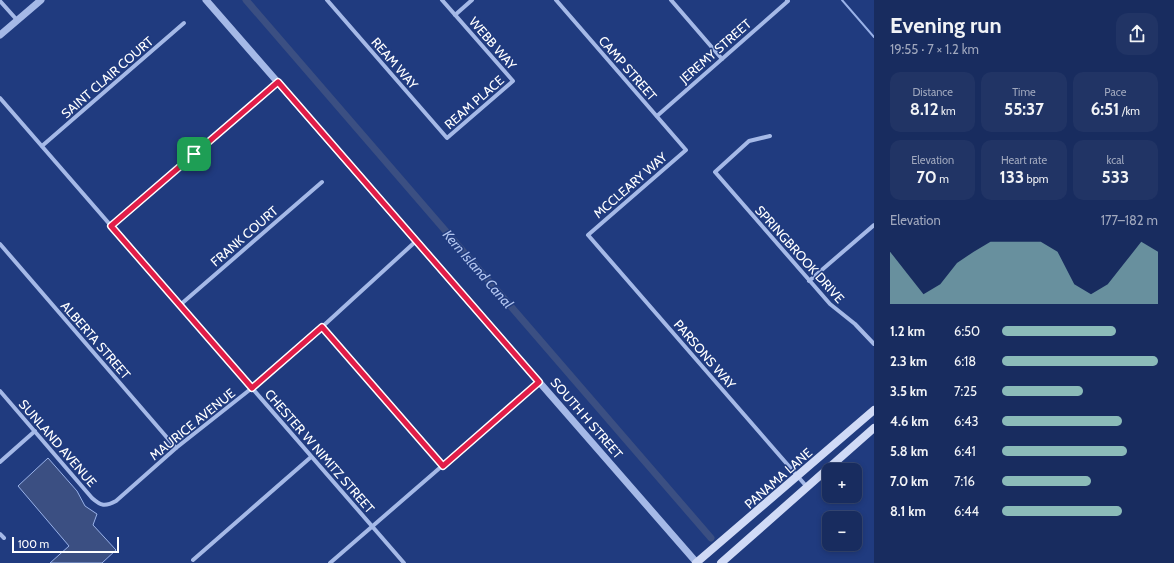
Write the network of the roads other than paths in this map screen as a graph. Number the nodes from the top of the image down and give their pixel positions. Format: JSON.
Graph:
{"nodes":[{"id":1,"x":41,"y":0,"type":"edge"},
{"id":2,"x":206,"y":0,"type":"edge"},
{"id":3,"x":327,"y":0,"type":"edge"},
{"id":4,"x":442,"y":0,"type":"edge"},
{"id":5,"x":472,"y":0,"type":"edge"},
{"id":6,"x":556,"y":0,"type":"edge"},
{"id":7,"x":671,"y":0,"type":"edge"},
{"id":8,"x":0,"y":1,"type":"edge"},
{"id":9,"x":787,"y":1,"type":"edge"},
{"id":10,"x":455,"y":15,"type":"junction"},
{"id":11,"x":17,"y":20,"type":"junction"},
{"id":12,"x":184,"y":23,"type":"dead end"},
{"id":13,"x":0,"y":35,"type":"edge"},
{"id":14,"x":722,"y":58,"type":"junction"},
{"id":15,"x":513,"y":81,"type":"joint"},
{"id":16,"x":278,"y":82,"type":"junction"},
{"id":17,"x":0,"y":98,"type":"edge"},
{"id":18,"x":656,"y":116,"type":"junction"},
{"id":19,"x":770,"y":136,"type":"dead end"},
{"id":20,"x":447,"y":138,"type":"joint"},
{"id":21,"x":42,"y":146,"type":"junction"},
{"id":22,"x":686,"y":150,"type":"joint"},
{"id":23,"x":322,"y":182,"type":"dead end"},
{"id":24,"x":874,"y":225,"type":"edge"},
{"id":25,"x":111,"y":226,"type":"junction"},
{"id":26,"x":588,"y":235,"type":"joint"},
{"id":27,"x":415,"y":242,"type":"junction"},
{"id":28,"x":0,"y":244,"type":"edge"},
{"id":29,"x":809,"y":281,"type":"junction"},
{"id":30,"x":180,"y":305,"type":"junction"},
{"id":31,"x":322,"y":327,"type":"junction"},
{"id":32,"x":874,"y":344,"type":"edge"},
{"id":33,"x":539,"y":382,"type":"junction"},
{"id":34,"x":252,"y":388,"type":"junction"},
{"id":35,"x":0,"y":391,"type":"edge"},
{"id":36,"x":874,"y":410,"type":"edge"},
{"id":37,"x":874,"y":428,"type":"edge"},
{"id":38,"x":35,"y":431,"type":"junction"},
{"id":39,"x":176,"y":448,"type":"junction"},
{"id":40,"x":312,"y":457,"type":"junction"},
{"id":41,"x":0,"y":462,"type":"edge"},
{"id":42,"x":443,"y":466,"type":"junction"},
{"id":43,"x":798,"y":476,"type":"junction"},
{"id":44,"x":807,"y":487,"type":"junction"},
{"id":45,"x":103,"y":505,"type":"joint"},
{"id":46,"x":372,"y":527,"type":"junction"},
{"id":47,"x":0,"y":534,"type":"edge"},
{"id":48,"x":4,"y":538,"type":"dead end"},
{"id":49,"x":193,"y":560,"type":"dead end"},
{"id":50,"x":330,"y":563,"type":"edge"},
{"id":51,"x":404,"y":563,"type":"edge"},
{"id":52,"x":697,"y":563,"type":"edge"},
{"id":53,"x":721,"y":563,"type":"edge"}],
"edges":[{"from":1,"to":11,"type":"street"},
{"from":2,"to":16,"type":"street","name":"SOUTH H STREET"},
{"from":3,"to":20,"type":"street","name":"REAM WAY"},
{"from":4,"to":10,"type":"street","name":"WEBB WAY"},
{"from":5,"to":10,"type":"street"},
{"from":6,"to":18,"type":"street","name":"CAMP STREET"},
{"from":7,"to":14,"type":"street"},
{"from":8,"to":11,"type":"street"},
{"from":9,"to":14,"type":"street","name":"JEREMY STREET"},
{"from":10,"to":15,"type":"street","name":"WEBB WAY"},
{"from":11,"to":13,"type":"street"},
{"from":12,"to":21,"type":"street","name":"SAINT CLAIR COURT"},
{"from":14,"to":18,"type":"street","name":"JEREMY STREET"},
{"from":15,"to":20,"type":"street","name":"REAM PLACE"},
{"from":16,"to":25,"type":"street"},
{"from":16,"to":27,"type":"street","name":"SOUTH H STREET"},
{"from":17,"to":21,"type":"street","name":"CHESTER W NIMITZ STREET"},
{"from":18,"to":22,"type":"street","name":"CAMP STREET"},
{"from":19,"to":29,"type":"street","name":"SPRINGBROOK DRIVE"},
{"from":21,"to":25,"type":"street","name":"CHESTER W NIMITZ STREET"},
{"from":22,"to":26,"type":"street","name":"MCCLEARY WAY"},
{"from":23,"to":30,"type":"street","name":"FRANK COURT"},
{"from":24,"to":29,"type":"street"},
{"from":25,"to":30,"type":"street","name":"CHESTER W NIMITZ STREET"},
{"from":26,"to":43,"type":"street","name":"PARSONS WAY"},
{"from":27,"to":31,"type":"street","name":"MAURICE AVENUE"},
{"from":27,"to":33,"type":"street","name":"SOUTH H STREET"},
{"from":28,"to":39,"type":"street","name":"ALBERTA STREET"},
{"from":29,"to":32,"type":"street","name":"SPRINGBROOK DRIVE"},
{"from":30,"to":34,"type":"street","name":"CHESTER W NIMITZ STREET"},
{"from":31,"to":34,"type":"street","name":"MAURICE AVENUE"},
{"from":31,"to":42,"type":"street"},
{"from":33,"to":42,"type":"street"},
{"from":33,"to":52,"type":"street","name":"SOUTH H STREET"},
{"from":34,"to":39,"type":"street","name":"MAURICE AVENUE"},
{"from":34,"to":40,"type":"street","name":"CHESTER W NIMITZ STREET"},
{"from":35,"to":38,"type":"street","name":"SUNLAND AVENUE"},
{"from":36,"to":43,"type":"main road","name":"PANAMA LANE"},
{"from":37,"to":44,"type":"main road","name":"PANAMA LANE"},
{"from":38,"to":41,"type":"street"},
{"from":38,"to":45,"type":"street","name":"SUNLAND AVENUE"},
{"from":39,"to":45,"type":"street","name":"MAURICE AVENUE"},
{"from":40,"to":46,"type":"street","name":"CHESTER W NIMITZ STREET"},
{"from":40,"to":49,"type":"street"},
{"from":42,"to":46,"type":"street"},
{"from":43,"to":44,"type":"street","name":"PARSONS WAY"},
{"from":43,"to":52,"type":"main road","name":"PANAMA LANE"},
{"from":44,"to":53,"type":"main road","name":"PANAMA LANE"},
{"from":46,"to":50,"type":"street"},
{"from":46,"to":51,"type":"street","name":"CHESTER W NIMITZ STREET"},
{"from":47,"to":48,"type":"street"}]}
